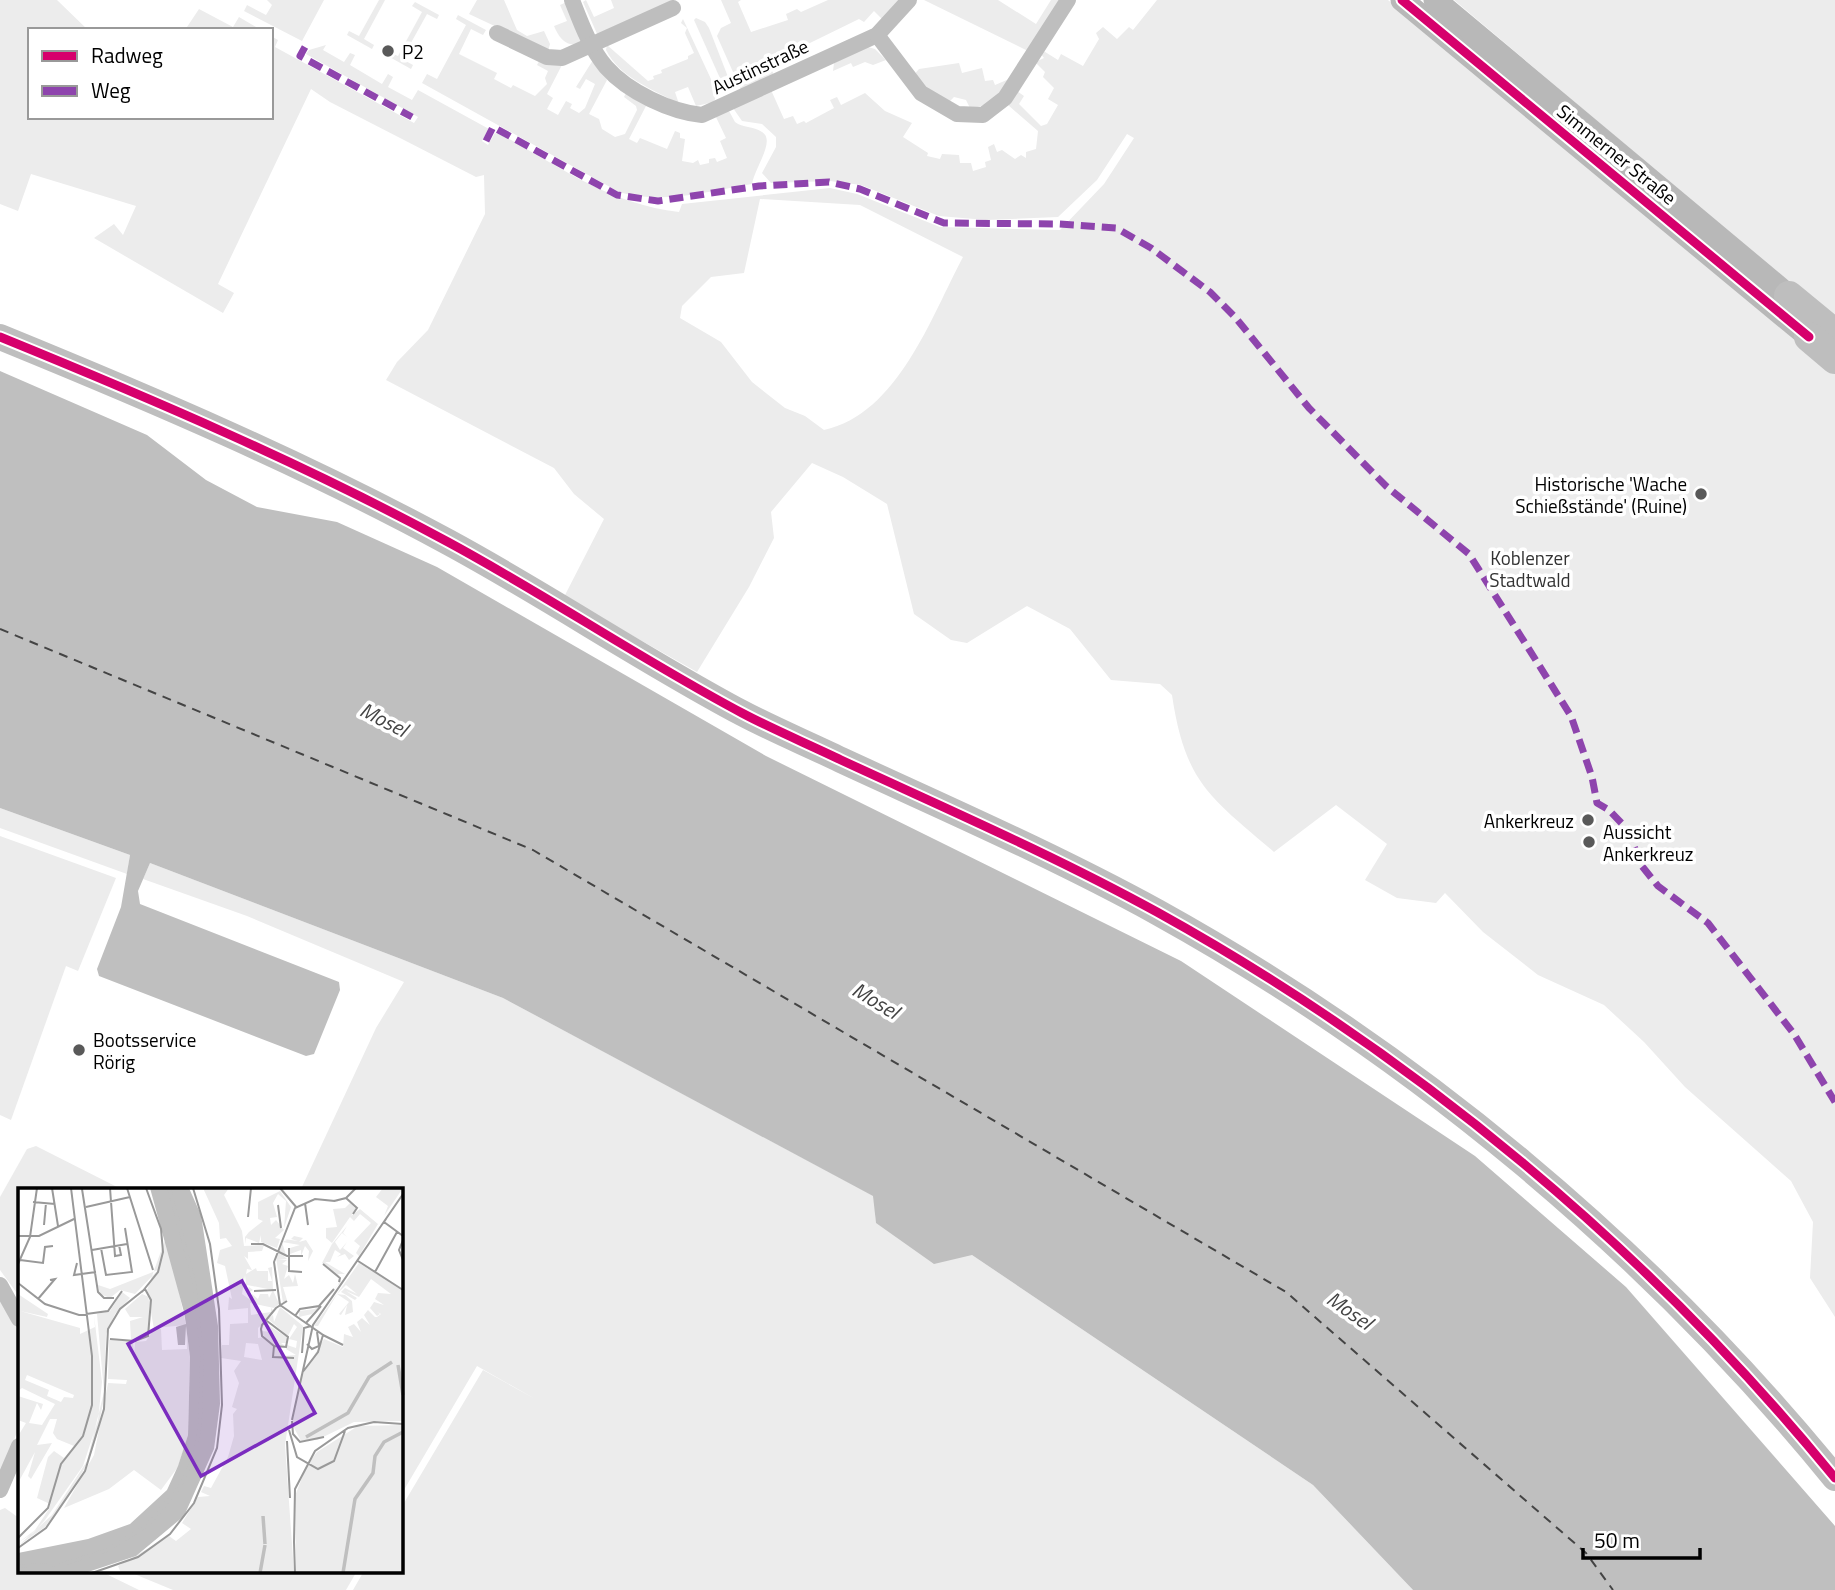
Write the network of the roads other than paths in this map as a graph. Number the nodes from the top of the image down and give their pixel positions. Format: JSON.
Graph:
{"nodes":[{"id":1,"x":572,"y":0,"type":"edge"},
{"id":2,"x":909,"y":0,"type":"edge"},
{"id":3,"x":1068,"y":0,"type":"edge"},
{"id":4,"x":1402,"y":0,"type":"edge"},
{"id":5,"x":1435,"y":0,"type":"edge"},
{"id":6,"x":673,"y":8,"type":"dead end"},
{"id":7,"x":497,"y":33,"type":"dead end"},
{"id":8,"x":877,"y":35,"type":"junction"},
{"id":9,"x":592,"y":45,"type":"junction"},
{"id":10,"x":1789,"y":296,"type":"joint"},
{"id":11,"x":1826,"y":332,"type":"edge"},
{"id":12,"x":0,"y":337,"type":"edge"},
{"id":13,"x":1835,"y":356,"type":"edge"},
{"id":14,"x":0,"y":1285,"type":"edge"},
{"id":15,"x":18,"y":1317,"type":"edge"},
{"id":16,"x":18,"y":1448,"type":"edge"},
{"id":17,"x":1835,"y":1478,"type":"edge"},
{"id":18,"x":0,"y":1490,"type":"edge"}],
"edges":[{"from":1,"to":9,"type":"street","name":"Austinstraße"},
{"from":2,"to":8,"type":"street","name":"Austinstraße"},
{"from":3,"to":8,"type":"street"},
{"from":4,"to":11,"type":"street","name":"Simmerner Straße"},
{"from":5,"to":10,"type":"street","name":"Simmerner Straße"},
{"from":6,"to":9,"type":"street"},
{"from":7,"to":9,"type":"street"},
{"from":8,"to":9,"type":"street","name":"Austinstraße"},
{"from":10,"to":11,"type":"highway"},
{"from":11,"to":13,"type":"highway"},
{"from":12,"to":17,"type":"main road"},
{"from":14,"to":15,"type":"street"},
{"from":16,"to":18,"type":"street"}]}
